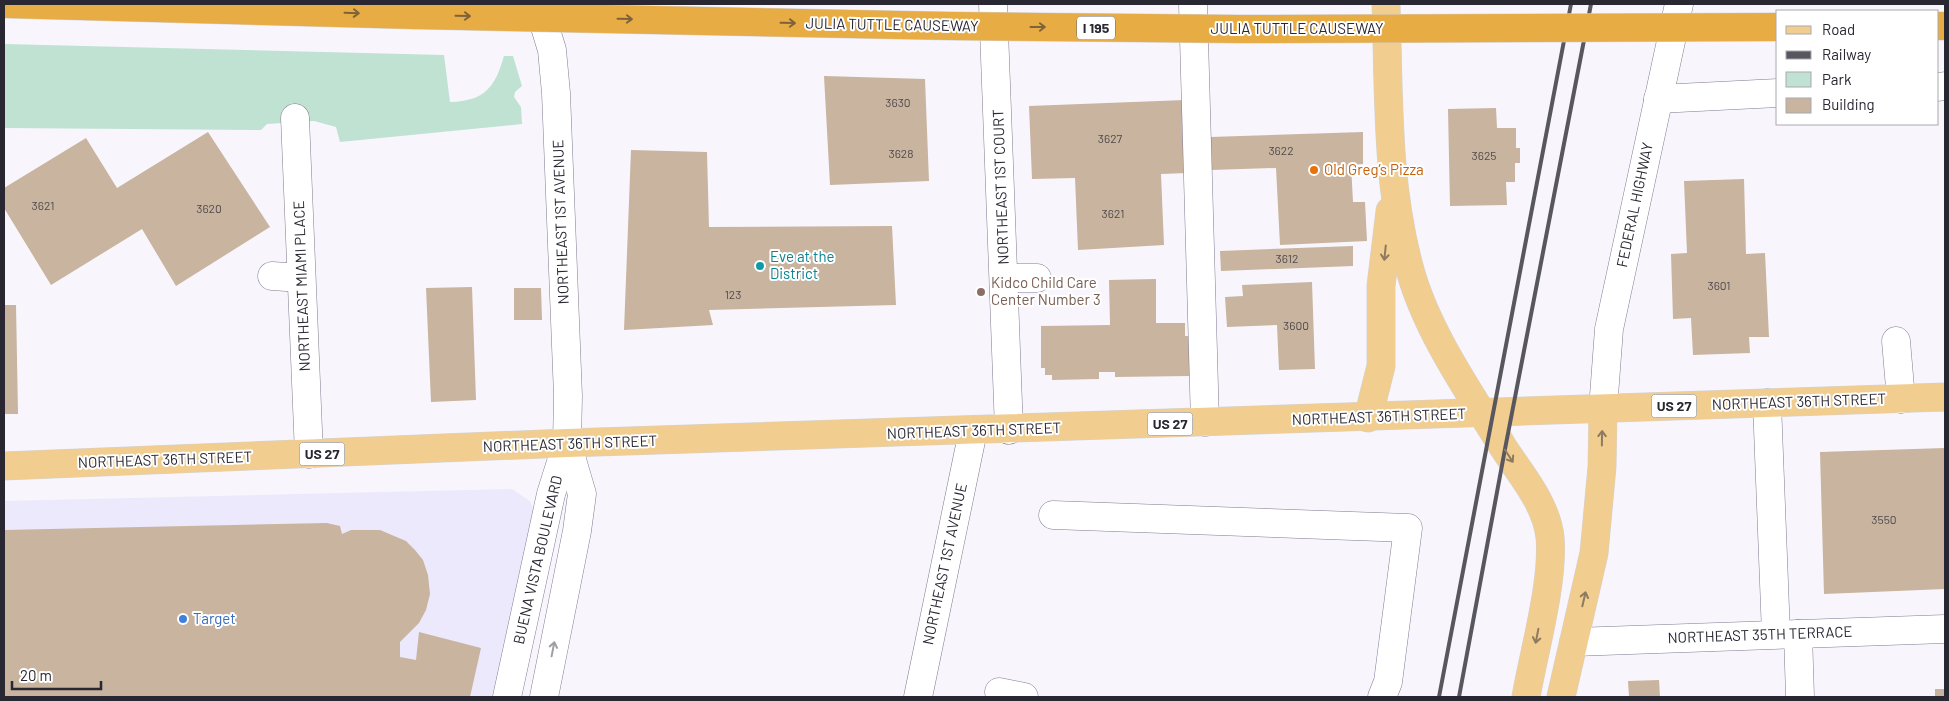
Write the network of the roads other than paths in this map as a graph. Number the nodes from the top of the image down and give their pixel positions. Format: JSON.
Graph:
{"nodes":[{"id":1,"x":6,"y":4,"type":"edge"},
{"id":2,"x":538,"y":4,"type":"edge"},
{"id":3,"x":993,"y":4,"type":"edge"},
{"id":4,"x":1193,"y":4,"type":"edge"},
{"id":5,"x":1386,"y":4,"type":"edge"},
{"id":6,"x":1679,"y":4,"type":"edge"},
{"id":7,"x":1776,"y":27,"type":"edge"},
{"id":8,"x":1776,"y":93,"type":"edge"},
{"id":9,"x":1658,"y":99,"type":"junction"},
{"id":10,"x":295,"y":118,"type":"dead end"},
{"id":11,"x":1392,"y":187,"type":"junction"},
{"id":12,"x":272,"y":276,"type":"dead end"},
{"id":13,"x":301,"y":278,"type":"junction"},
{"id":14,"x":1004,"y":278,"type":"junction"},
{"id":15,"x":1036,"y":278,"type":"dead end"},
{"id":16,"x":1896,"y":341,"type":"dead end"},
{"id":17,"x":1945,"y":398,"type":"edge"},
{"id":18,"x":1901,"y":399,"type":"junction"},
{"id":19,"x":1767,"y":403,"type":"junction"},
{"id":20,"x":1603,"y":409,"type":"junction"},
{"id":21,"x":1483,"y":414,"type":"junction"},
{"id":22,"x":1368,"y":418,"type":"junction"},
{"id":23,"x":1205,"y":422,"type":"junction"},
{"id":24,"x":1009,"y":430,"type":"junction"},
{"id":25,"x":973,"y":431,"type":"junction"},
{"id":26,"x":568,"y":443,"type":"junction"},
{"id":27,"x":308,"y":454,"type":"junction"},
{"id":28,"x":4,"y":466,"type":"edge"},
{"id":29,"x":1052,"y":515,"type":"dead end"},
{"id":30,"x":1945,"y":628,"type":"edge"},
{"id":31,"x":1787,"y":634,"type":"junction"},
{"id":32,"x":1574,"y":642,"type":"junction"},
{"id":33,"x":507,"y":697,"type":"edge"},
{"id":34,"x":544,"y":697,"type":"edge"},
{"id":35,"x":918,"y":697,"type":"edge"},
{"id":36,"x":1382,"y":697,"type":"edge"},
{"id":37,"x":1526,"y":697,"type":"edge"},
{"id":38,"x":1561,"y":697,"type":"edge"},
{"id":39,"x":1800,"y":697,"type":"edge"}],
"edges":[{"from":1,"to":7,"type":"highway","name":"JULIA TUTTLE CAUSEWAY","number":"I 195","one_way":true,"bridge":true},
{"from":2,"to":26,"type":"street","name":"NORTHEAST 1ST AVENUE"},
{"from":3,"to":14,"type":"street","name":"NORTHEAST 1ST COURT"},
{"from":4,"to":23,"type":"street"},
{"from":5,"to":11,"type":"main road"},
{"from":6,"to":9,"type":"street","name":"FEDERAL HIGHWAY"},
{"from":8,"to":9,"type":"street"},
{"from":9,"to":20,"type":"street","name":"FEDERAL HIGHWAY"},
{"from":10,"to":13,"type":"street","name":"NORTHEAST MIAMI PLACE"},
{"from":11,"to":21,"type":"main road"},
{"from":11,"to":22,"type":"main road","one_way":true},
{"from":12,"to":13,"type":"street"},
{"from":13,"to":27,"type":"street","name":"NORTHEAST MIAMI PLACE"},
{"from":14,"to":15,"type":"street"},
{"from":14,"to":24,"type":"street","name":"NORTHEAST 1ST COURT"},
{"from":16,"to":18,"type":"street"},
{"from":17,"to":18,"type":"main road","name":"NORTHEAST 36TH STREET","number":"US 27"},
{"from":18,"to":19,"type":"main road","name":"NORTHEAST 36TH STREET","number":"US 27"},
{"from":19,"to":20,"type":"main road","name":"NORTHEAST 36TH STREET","number":"US 27"},
{"from":19,"to":31,"type":"street"},
{"from":20,"to":21,"type":"main road","name":"NORTHEAST 36TH STREET","number":"US 27"},
{"from":32,"to":20,"type":"main road","one_way":true},
{"from":21,"to":22,"type":"main road","name":"NORTHEAST 36TH STREET","number":"US 27"},
{"from":21,"to":37,"type":"main road","one_way":true},
{"from":22,"to":23,"type":"main road","name":"NORTHEAST 36TH STREET","number":"US 27"},
{"from":23,"to":24,"type":"main road","name":"NORTHEAST 36TH STREET","number":"US 27"},
{"from":24,"to":25,"type":"main road","name":"NORTHEAST 36TH STREET","number":"US 27"},
{"from":25,"to":26,"type":"main road","name":"NORTHEAST 36TH STREET","number":"US 27"},
{"from":25,"to":35,"type":"street","name":"NORTHEAST 1ST AVENUE"},
{"from":26,"to":27,"type":"main road","name":"NORTHEAST 36TH STREET","number":"US 27"},
{"from":26,"to":33,"type":"street","name":"BUENA VISTA BOULEVARD"},
{"from":34,"to":26,"type":"street","name":"BUENA VISTA BOULEVARD","one_way":true},
{"from":27,"to":28,"type":"main road","name":"NORTHEAST 36TH STREET","number":"US 27"},
{"from":29,"to":36,"type":"street"},
{"from":30,"to":31,"type":"street","name":"NORTHEAST 35TH TERRACE"},
{"from":31,"to":32,"type":"street","name":"NORTHEAST 35TH TERRACE"},
{"from":31,"to":39,"type":"street"},
{"from":32,"to":38,"type":"main road"}]}
